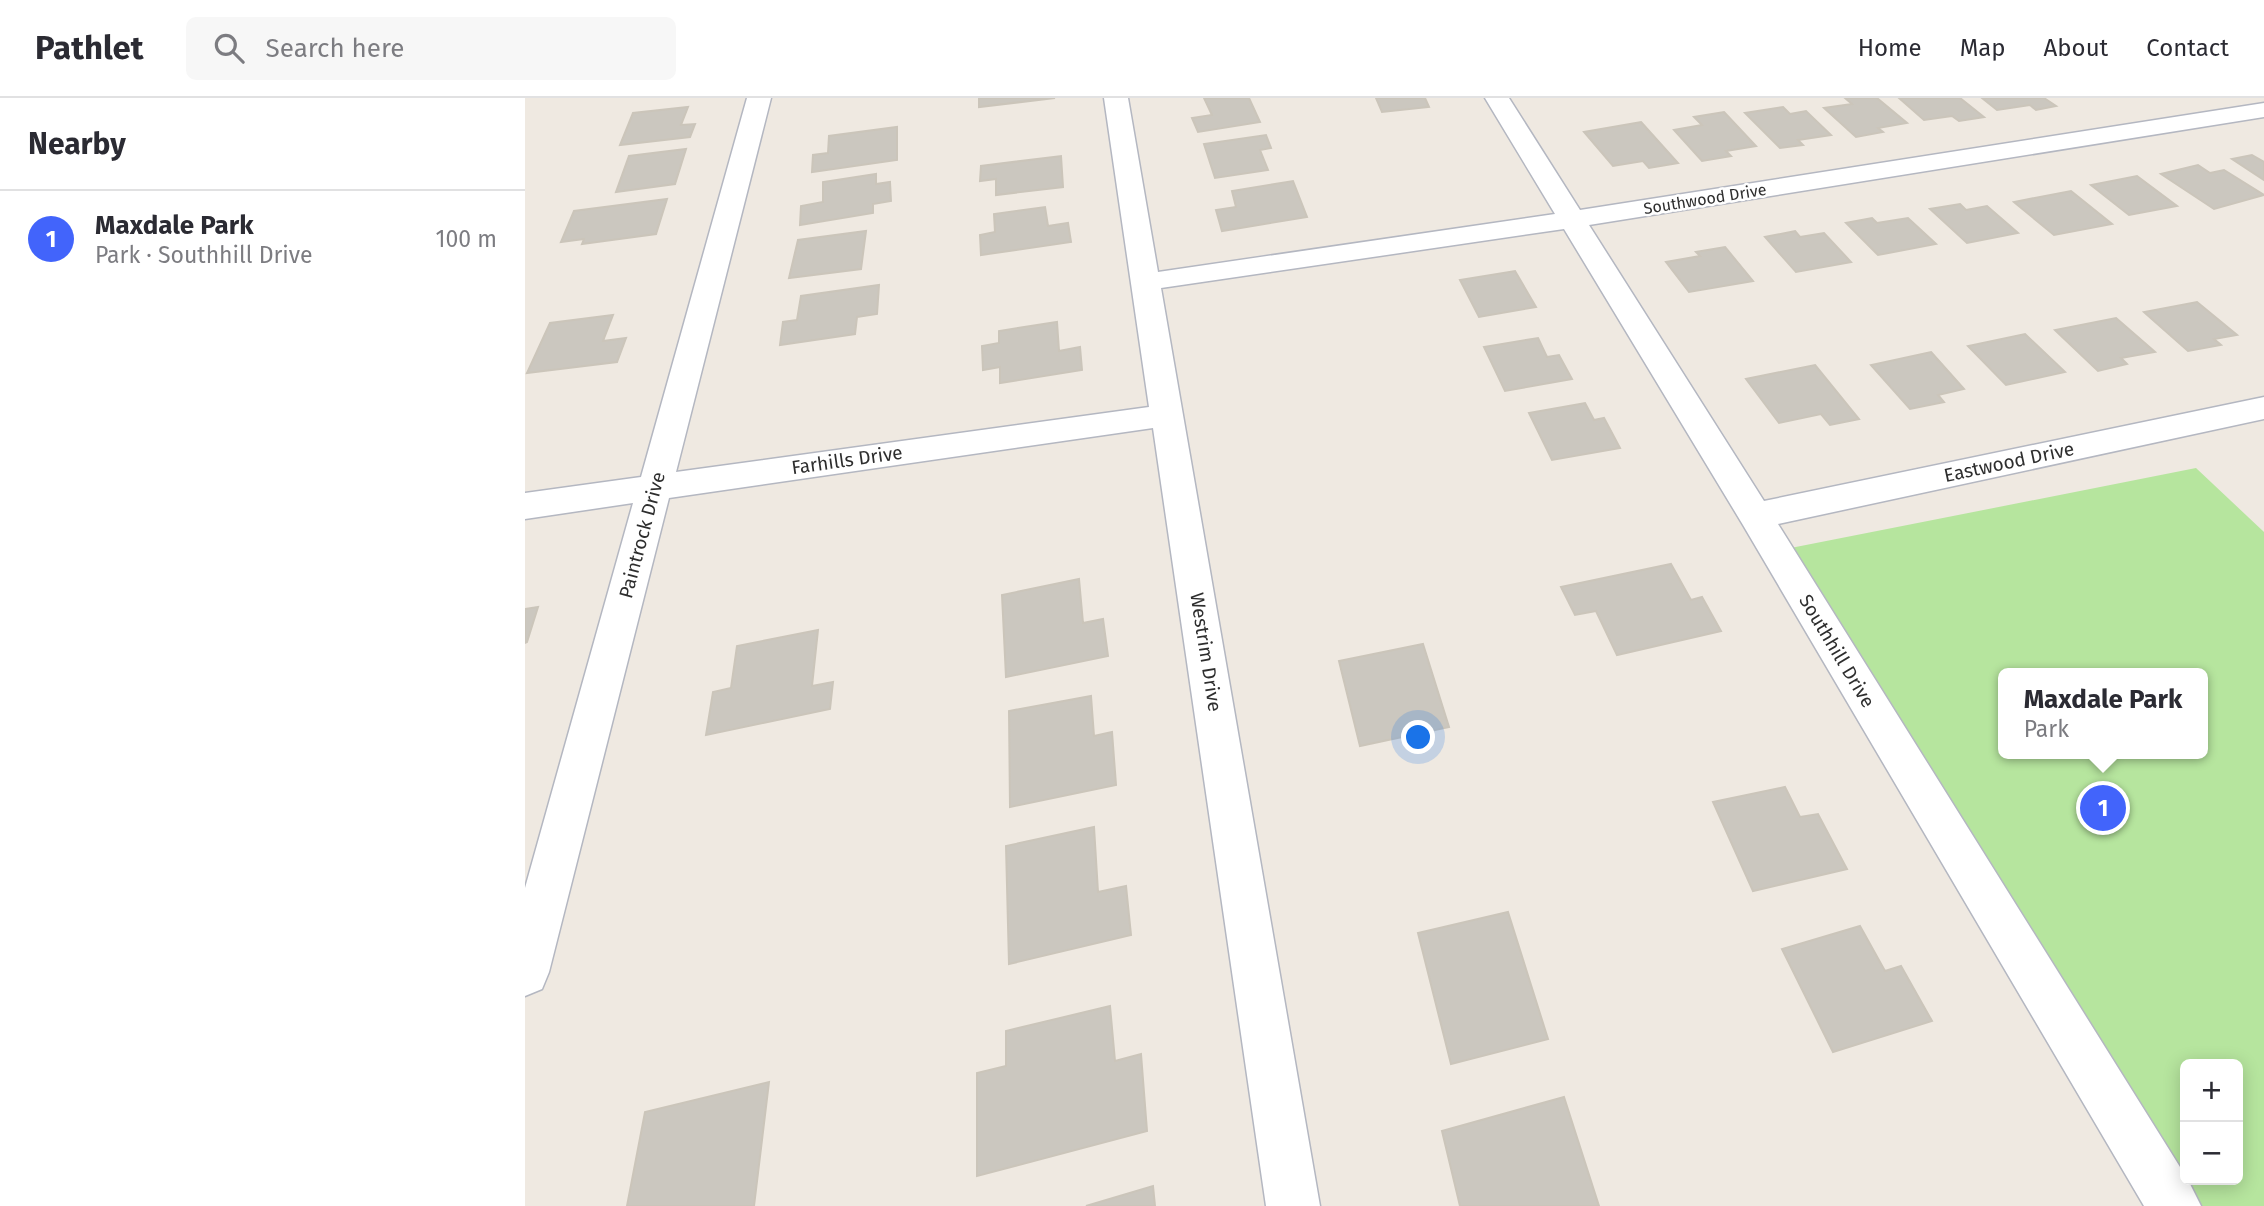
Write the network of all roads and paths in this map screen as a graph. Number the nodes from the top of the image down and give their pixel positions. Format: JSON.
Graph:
{"nodes":[{"id":1,"x":759,"y":98,"type":"edge"},
{"id":2,"x":1116,"y":98,"type":"edge"},
{"id":3,"x":1497,"y":98,"type":"edge"},
{"id":4,"x":2264,"y":110,"type":"edge"},
{"id":5,"x":1570,"y":220,"type":"junction"},
{"id":6,"x":1145,"y":282,"type":"junction"},
{"id":7,"x":2264,"y":408,"type":"edge"},
{"id":8,"x":1168,"y":415,"type":"junction"},
{"id":9,"x":655,"y":487,"type":"junction"},
{"id":10,"x":525,"y":506,"type":"edge"},
{"id":11,"x":1755,"y":516,"type":"junction"},
{"id":12,"x":525,"y":972,"type":"edge"},
{"id":13,"x":1293,"y":1206,"type":"edge"},
{"id":14,"x":2174,"y":1206,"type":"edge"}],
"edges":[{"from":1,"to":9,"type":"street","name":"Paintrock Drive"},
{"from":2,"to":6,"type":"street","name":"Westrim Drive"},
{"from":3,"to":5,"type":"street","name":"Southhill Drive"},
{"from":4,"to":5,"type":"street","name":"Southwood Drive"},
{"from":5,"to":6,"type":"street","name":"Southwood Drive"},
{"from":5,"to":11,"type":"street","name":"Southhill Drive"},
{"from":6,"to":8,"type":"street","name":"Westrim Drive"},
{"from":7,"to":11,"type":"street","name":"Eastwood Drive"},
{"from":8,"to":9,"type":"street","name":"Farhills Drive"},
{"from":8,"to":13,"type":"street","name":"Westrim Drive"},
{"from":9,"to":10,"type":"street","name":"Farhills Drive"},
{"from":9,"to":12,"type":"street","name":"Paintrock Drive"},
{"from":11,"to":14,"type":"street","name":"Southhill Drive"}]}
